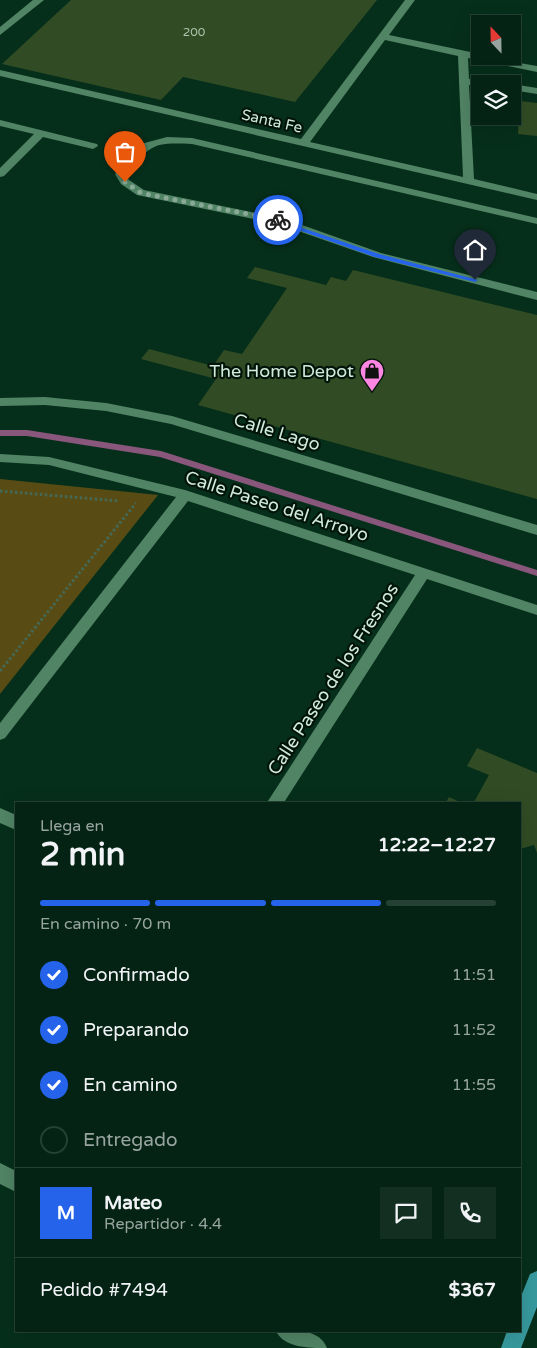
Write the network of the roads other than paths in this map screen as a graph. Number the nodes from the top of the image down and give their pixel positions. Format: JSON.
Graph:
{"nodes":[{"id":1,"x":39,"y":0,"type":"edge"},
{"id":2,"x":410,"y":0,"type":"edge"},
{"id":3,"x":0,"y":32,"type":"edge"},
{"id":4,"x":383,"y":37,"type":"junction"},
{"id":5,"x":463,"y":54,"type":"junction"},
{"id":6,"x":537,"y":69,"type":"edge"},
{"id":7,"x":0,"y":73,"type":"edge"},
{"id":8,"x":464,"y":81,"type":"junction"},
{"id":9,"x":471,"y":82,"type":"edge"},
{"id":10,"x":521,"y":89,"type":"edge"},
{"id":11,"x":537,"y":92,"type":"edge"},
{"id":12,"x":0,"y":123,"type":"edge"},
{"id":13,"x":41,"y":133,"type":"junction"},
{"id":14,"x":304,"y":143,"type":"junction"},
{"id":15,"x":93,"y":146,"type":"dead end"},
{"id":16,"x":0,"y":174,"type":"edge"},
{"id":17,"x":469,"y":181,"type":"junction"},
{"id":18,"x":537,"y":197,"type":"edge"},
{"id":19,"x":537,"y":221,"type":"edge"},
{"id":20,"x":537,"y":296,"type":"edge"},
{"id":21,"x":0,"y":402,"type":"edge"},
{"id":22,"x":0,"y":458,"type":"edge"},
{"id":23,"x":186,"y":495,"type":"junction"},
{"id":24,"x":537,"y":530,"type":"edge"},
{"id":25,"x":423,"y":574,"type":"junction"},
{"id":26,"x":537,"y":610,"type":"edge"},
{"id":27,"x":0,"y":734,"type":"edge"},
{"id":28,"x":275,"y":802,"type":"edge"},
{"id":29,"x":0,"y":815,"type":"edge"},
{"id":30,"x":15,"y":822,"type":"edge"},
{"id":31,"x":0,"y":1173,"type":"edge"},
{"id":32,"x":15,"y":1181,"type":"edge"},
{"id":33,"x":537,"y":1281,"type":"edge"},
{"id":34,"x":521,"y":1322,"type":"edge"},
{"id":35,"x":288,"y":1332,"type":"edge"},
{"id":36,"x":518,"y":1332,"type":"edge"},
{"id":37,"x":317,"y":1348,"type":"edge"},
{"id":38,"x":511,"y":1348,"type":"edge"}],
"edges":[{"from":1,"to":3,"type":"street"},
{"from":2,"to":4,"type":"street"},
{"from":4,"to":5,"type":"street"},
{"from":4,"to":14,"type":"street"},
{"from":5,"to":6,"type":"street"},
{"from":5,"to":8,"type":"street"},
{"from":7,"to":14,"type":"street","name":"Santa Fe"},
{"from":8,"to":9,"type":"street"},
{"from":8,"to":17,"type":"street"},
{"from":10,"to":11,"type":"street"},
{"from":12,"to":13,"type":"street"},
{"from":13,"to":15,"type":"street"},
{"from":13,"to":16,"type":"street"},
{"from":14,"to":17,"type":"street","name":"Santa Fe"},
{"from":17,"to":18,"type":"street","name":"Santa Fe"},
{"from":19,"to":20,"type":"street"},
{"from":21,"to":24,"type":"street","name":"Calle Lago"},
{"from":22,"to":23,"type":"street","name":"Calle Paseo del Arroyo"},
{"from":23,"to":25,"type":"street","name":"Calle Paseo del Arroyo"},
{"from":23,"to":27,"type":"street"},
{"from":25,"to":26,"type":"street","name":"Calle Paseo del Arroyo"},
{"from":25,"to":28,"type":"street","name":"Calle Paseo de los Fresnos"},
{"from":29,"to":30,"type":"street"},
{"from":31,"to":32,"type":"street"},
{"from":33,"to":34,"type":"main road"},
{"from":35,"to":37,"type":"street"},
{"from":36,"to":38,"type":"main road"}]}
